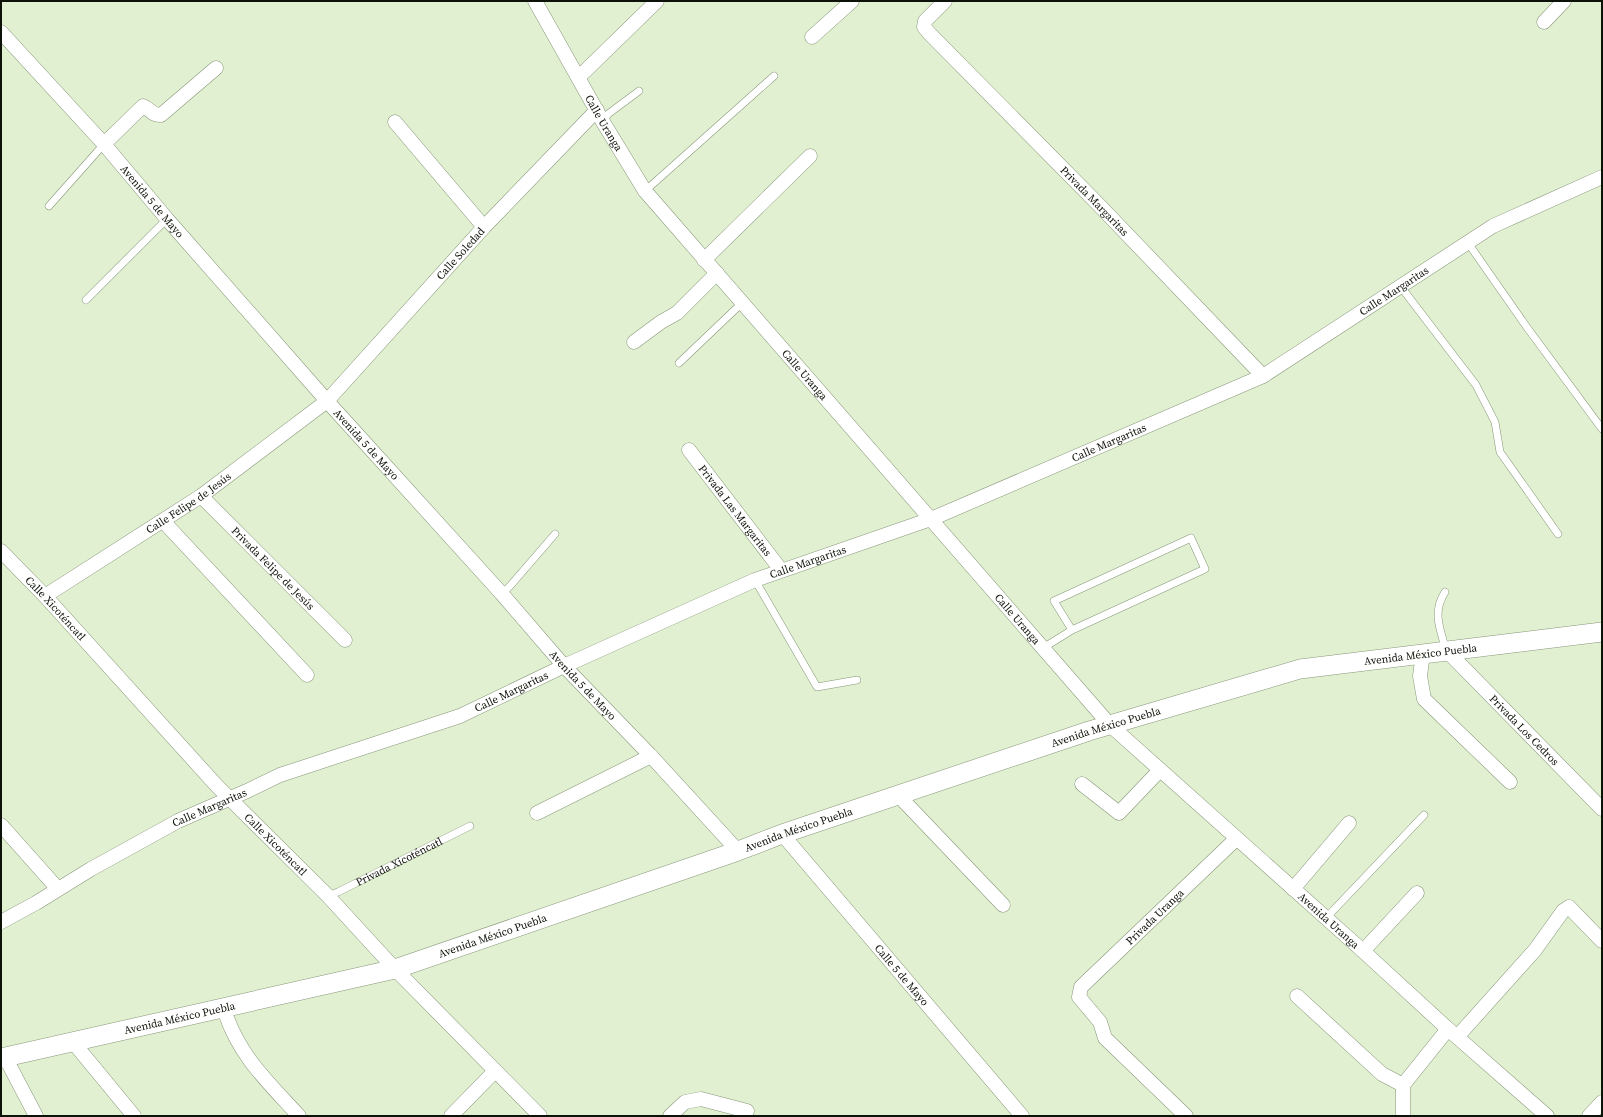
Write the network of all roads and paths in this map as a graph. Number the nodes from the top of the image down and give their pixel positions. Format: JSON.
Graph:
{"nodes":[{"id":1,"x":535,"y":1,"type":"edge"},
{"id":2,"x":657,"y":1,"type":"edge"},
{"id":3,"x":852,"y":1,"type":"edge"},
{"id":4,"x":944,"y":1,"type":"edge"},
{"id":5,"x":1564,"y":1,"type":"edge"},
{"id":6,"x":1544,"y":22,"type":"dead end"},
{"id":7,"x":1,"y":32,"type":"edge"},
{"id":8,"x":812,"y":37,"type":"dead end"},
{"id":9,"x":216,"y":68,"type":"dead end"},
{"id":10,"x":774,"y":76,"type":"dead end"},
{"id":11,"x":579,"y":77,"type":"junction"},
{"id":12,"x":639,"y":91,"type":"dead end"},
{"id":13,"x":600,"y":116,"type":"junction"},
{"id":14,"x":395,"y":122,"type":"dead end"},
{"id":15,"x":104,"y":144,"type":"junction"},
{"id":16,"x":810,"y":156,"type":"dead end"},
{"id":17,"x":1602,"y":177,"type":"edge"},
{"id":18,"x":645,"y":191,"type":"junction"},
{"id":19,"x":49,"y":206,"type":"dead end"},
{"id":20,"x":167,"y":219,"type":"junction"},
{"id":21,"x":484,"y":227,"type":"junction"},
{"id":22,"x":1468,"y":243,"type":"junction"},
{"id":23,"x":704,"y":260,"type":"junction"},
{"id":24,"x":717,"y":273,"type":"junction"},
{"id":25,"x":1401,"y":287,"type":"junction"},
{"id":26,"x":86,"y":300,"type":"dead end"},
{"id":27,"x":742,"y":303,"type":"junction"},
{"id":28,"x":634,"y":342,"type":"dead end"},
{"id":29,"x":679,"y":363,"type":"dead end"},
{"id":30,"x":1263,"y":376,"type":"junction"},
{"id":31,"x":327,"y":401,"type":"junction"},
{"id":32,"x":1602,"y":429,"type":"edge"},
{"id":33,"x":689,"y":450,"type":"dead end"},
{"id":34,"x":201,"y":496,"type":"junction"},
{"id":35,"x":931,"y":519,"type":"junction"},
{"id":36,"x":163,"y":521,"type":"junction"},
{"id":37,"x":555,"y":534,"type":"dead end"},
{"id":38,"x":1558,"y":534,"type":"dead end"},
{"id":39,"x":1,"y":550,"type":"edge"},
{"id":40,"x":781,"y":570,"type":"junction"},
{"id":41,"x":755,"y":580,"type":"junction"},
{"id":42,"x":1445,"y":592,"type":"dead end"},
{"id":43,"x":502,"y":594,"type":"junction"},
{"id":44,"x":45,"y":596,"type":"junction"},
{"id":45,"x":1072,"y":630,"type":"junction"},
{"id":46,"x":1601,"y":632,"type":"edge"},
{"id":47,"x":345,"y":640,"type":"dead end"},
{"id":48,"x":1043,"y":648,"type":"junction"},
{"id":49,"x":1446,"y":650,"type":"junction"},
{"id":50,"x":1423,"y":653,"type":"junction"},
{"id":51,"x":564,"y":666,"type":"junction"},
{"id":52,"x":307,"y":675,"type":"dead end"},
{"id":53,"x":857,"y":680,"type":"dead end"},
{"id":54,"x":1110,"y":725,"type":"junction"},
{"id":55,"x":651,"y":756,"type":"junction"},
{"id":56,"x":1160,"y":770,"type":"junction"},
{"id":57,"x":1510,"y":782,"type":"dead end"},
{"id":58,"x":1082,"y":784,"type":"dead end"},
{"id":59,"x":898,"y":795,"type":"junction"},
{"id":60,"x":230,"y":799,"type":"junction"},
{"id":61,"x":1602,"y":809,"type":"edge"},
{"id":62,"x":537,"y":812,"type":"dead end"},
{"id":63,"x":1424,"y":815,"type":"dead end"},
{"id":64,"x":1349,"y":823,"type":"dead end"},
{"id":65,"x":1,"y":825,"type":"edge"},
{"id":66,"x":470,"y":826,"type":"dead end"},
{"id":67,"x":782,"y":834,"type":"junction"},
{"id":68,"x":1236,"y":839,"type":"junction"},
{"id":69,"x":738,"y":851,"type":"junction"},
{"id":70,"x":58,"y":889,"type":"junction"},
{"id":71,"x":1293,"y":889,"type":"junction"},
{"id":72,"x":1417,"y":893,"type":"dead end"},
{"id":73,"x":328,"y":896,"type":"junction"},
{"id":74,"x":1003,"y":905,"type":"dead end"},
{"id":75,"x":1326,"y":918,"type":"junction"},
{"id":76,"x":1,"y":922,"type":"edge"},
{"id":77,"x":1602,"y":941,"type":"edge"},
{"id":78,"x":1363,"y":951,"type":"junction"},
{"id":79,"x":395,"y":969,"type":"junction"},
{"id":80,"x":1297,"y":996,"type":"dead end"},
{"id":81,"x":224,"y":1009,"type":"junction"},
{"id":82,"x":1452,"y":1033,"type":"junction"},
{"id":83,"x":73,"y":1042,"type":"junction"},
{"id":84,"x":3,"y":1058,"type":"edge"},
{"id":85,"x":494,"y":1071,"type":"junction"},
{"id":86,"x":1403,"y":1085,"type":"junction"},
{"id":87,"x":1602,"y":1102,"type":"edge"},
{"id":88,"x":748,"y":1112,"type":"dead end"},
{"id":89,"x":36,"y":1116,"type":"edge"},
{"id":90,"x":134,"y":1116,"type":"edge"},
{"id":91,"x":299,"y":1116,"type":"edge"},
{"id":92,"x":451,"y":1116,"type":"edge"},
{"id":93,"x":540,"y":1116,"type":"edge"},
{"id":94,"x":670,"y":1116,"type":"edge"},
{"id":95,"x":1022,"y":1116,"type":"edge"},
{"id":96,"x":1186,"y":1116,"type":"edge"},
{"id":97,"x":1403,"y":1116,"type":"edge"},
{"id":98,"x":1547,"y":1116,"type":"edge"},
{"id":99,"x":1589,"y":1116,"type":"edge"}],
"edges":[{"from":1,"to":11,"type":"street","name":"Calle Uranga"},
{"from":2,"to":11,"type":"street"},
{"from":3,"to":8,"type":"street"},
{"from":4,"to":30,"type":"street","name":"Privada Margaritas"},
{"from":5,"to":6,"type":"street"},
{"from":7,"to":15,"type":"street","name":"Avenida 5 de Mayo"},
{"from":9,"to":15,"type":"street"},
{"from":10,"to":18,"type":"lane"},
{"from":11,"to":13,"type":"street","name":"Calle Uranga"},
{"from":12,"to":13,"type":"lane"},
{"from":13,"to":18,"type":"street","name":"Calle Uranga"},
{"from":13,"to":21,"type":"street","name":"Calle Soledad"},
{"from":14,"to":21,"type":"street"},
{"from":15,"to":19,"type":"lane"},
{"from":15,"to":20,"type":"street","name":"Avenida 5 de Mayo"},
{"from":16,"to":23,"type":"street"},
{"from":17,"to":22,"type":"street","name":"Calle Margaritas"},
{"from":18,"to":23,"type":"street","name":"Calle Uranga"},
{"from":20,"to":26,"type":"lane"},
{"from":20,"to":31,"type":"street","name":"Avenida 5 de Mayo"},
{"from":21,"to":31,"type":"street","name":"Calle Soledad"},
{"from":22,"to":25,"type":"street","name":"Calle Margaritas"},
{"from":22,"to":32,"type":"lane"},
{"from":23,"to":24,"type":"street","name":"Calle Uranga"},
{"from":24,"to":27,"type":"street","name":"Calle Uranga"},
{"from":24,"to":28,"type":"street"},
{"from":25,"to":30,"type":"street","name":"Calle Margaritas"},
{"from":25,"to":38,"type":"lane"},
{"from":27,"to":29,"type":"lane"},
{"from":27,"to":35,"type":"street","name":"Calle Uranga"},
{"from":30,"to":35,"type":"street","name":"Calle Margaritas"},
{"from":31,"to":34,"type":"street","name":"Calle Felipe de Jesús"},
{"from":31,"to":43,"type":"street","name":"Avenida 5 de Mayo"},
{"from":33,"to":40,"type":"street","name":"Privada Las Margaritas"},
{"from":34,"to":36,"type":"street","name":"Calle Felipe de Jesús"},
{"from":34,"to":47,"type":"street","name":"Privada Felipe de Jesús"},
{"from":35,"to":40,"type":"street","name":"Calle Margaritas"},
{"from":35,"to":48,"type":"street","name":"Calle Uranga"},
{"from":36,"to":44,"type":"street","name":"Calle Felipe de Jesús"},
{"from":36,"to":52,"type":"street"},
{"from":37,"to":43,"type":"lane"},
{"from":39,"to":44,"type":"street","name":"Calle Xicoténcatl"},
{"from":40,"to":41,"type":"street","name":"Calle Margaritas"},
{"from":41,"to":51,"type":"street","name":"Calle Margaritas"},
{"from":41,"to":53,"type":"lane"},
{"from":42,"to":49,"type":"lane"},
{"from":43,"to":51,"type":"street","name":"Avenida 5 de Mayo"},
{"from":44,"to":60,"type":"street","name":"Calle Xicoténcatl"},
{"from":45,"to":45,"type":"lane"},
{"from":45,"to":48,"type":"lane"},
{"from":46,"to":49,"type":"main road","name":"Avenida México Puebla"},
{"from":48,"to":54,"type":"street","name":"Calle Uranga"},
{"from":49,"to":50,"type":"main road","name":"Avenida México Puebla"},
{"from":49,"to":61,"type":"street","name":"Privada Los Cedros"},
{"from":50,"to":54,"type":"main road","name":"Avenida México Puebla"},
{"from":50,"to":57,"type":"street"},
{"from":51,"to":55,"type":"street","name":"Avenida 5 de Mayo"},
{"from":51,"to":60,"type":"street","name":"Calle Margaritas"},
{"from":54,"to":56,"type":"street","name":"Avenida Uranga"},
{"from":54,"to":59,"type":"main road","name":"Avenida México Puebla"},
{"from":55,"to":62,"type":"street"},
{"from":55,"to":69,"type":"street","name":"Avenida 5 de Mayo"},
{"from":56,"to":58,"type":"street"},
{"from":56,"to":68,"type":"street","name":"Avenida Uranga"},
{"from":59,"to":67,"type":"main road","name":"Avenida México Puebla"},
{"from":59,"to":74,"type":"street"},
{"from":60,"to":70,"type":"street","name":"Calle Margaritas"},
{"from":60,"to":73,"type":"street","name":"Calle Xicoténcatl"},
{"from":63,"to":75,"type":"lane"},
{"from":64,"to":71,"type":"street"},
{"from":65,"to":70,"type":"street"},
{"from":66,"to":73,"type":"lane","name":"Privada Xicoténcatl"},
{"from":67,"to":69,"type":"main road","name":"Avenida México Puebla"},
{"from":67,"to":95,"type":"street","name":"Calle 5 de Mayo"},
{"from":68,"to":71,"type":"street","name":"Avenida Uranga"},
{"from":68,"to":96,"type":"street","name":"Privada Uranga"},
{"from":69,"to":79,"type":"main road","name":"Avenida México Puebla"},
{"from":70,"to":76,"type":"street","name":"Calle Margaritas"},
{"from":71,"to":75,"type":"street","name":"Avenida Uranga"},
{"from":72,"to":78,"type":"street"},
{"from":73,"to":79,"type":"street","name":"Calle Xicoténcatl"},
{"from":75,"to":78,"type":"street","name":"Avenida Uranga"},
{"from":77,"to":82,"type":"street"},
{"from":78,"to":82,"type":"street","name":"Avenida Uranga"},
{"from":79,"to":81,"type":"main road","name":"Avenida México Puebla"},
{"from":79,"to":85,"type":"street","name":"Calle Xicoténcatl"},
{"from":80,"to":86,"type":"street"},
{"from":81,"to":83,"type":"main road","name":"Avenida México Puebla"},
{"from":81,"to":91,"type":"street"},
{"from":82,"to":86,"type":"street"},
{"from":82,"to":98,"type":"street","name":"Avenida Uranga"},
{"from":83,"to":84,"type":"main road","name":"Avenida México Puebla"},
{"from":83,"to":90,"type":"street"},
{"from":84,"to":89,"type":"street"},
{"from":85,"to":92,"type":"street"},
{"from":85,"to":93,"type":"street","name":"Calle Xicoténcatl"},
{"from":86,"to":97,"type":"street"},
{"from":87,"to":99,"type":"street"},
{"from":88,"to":94,"type":"street"}]}
